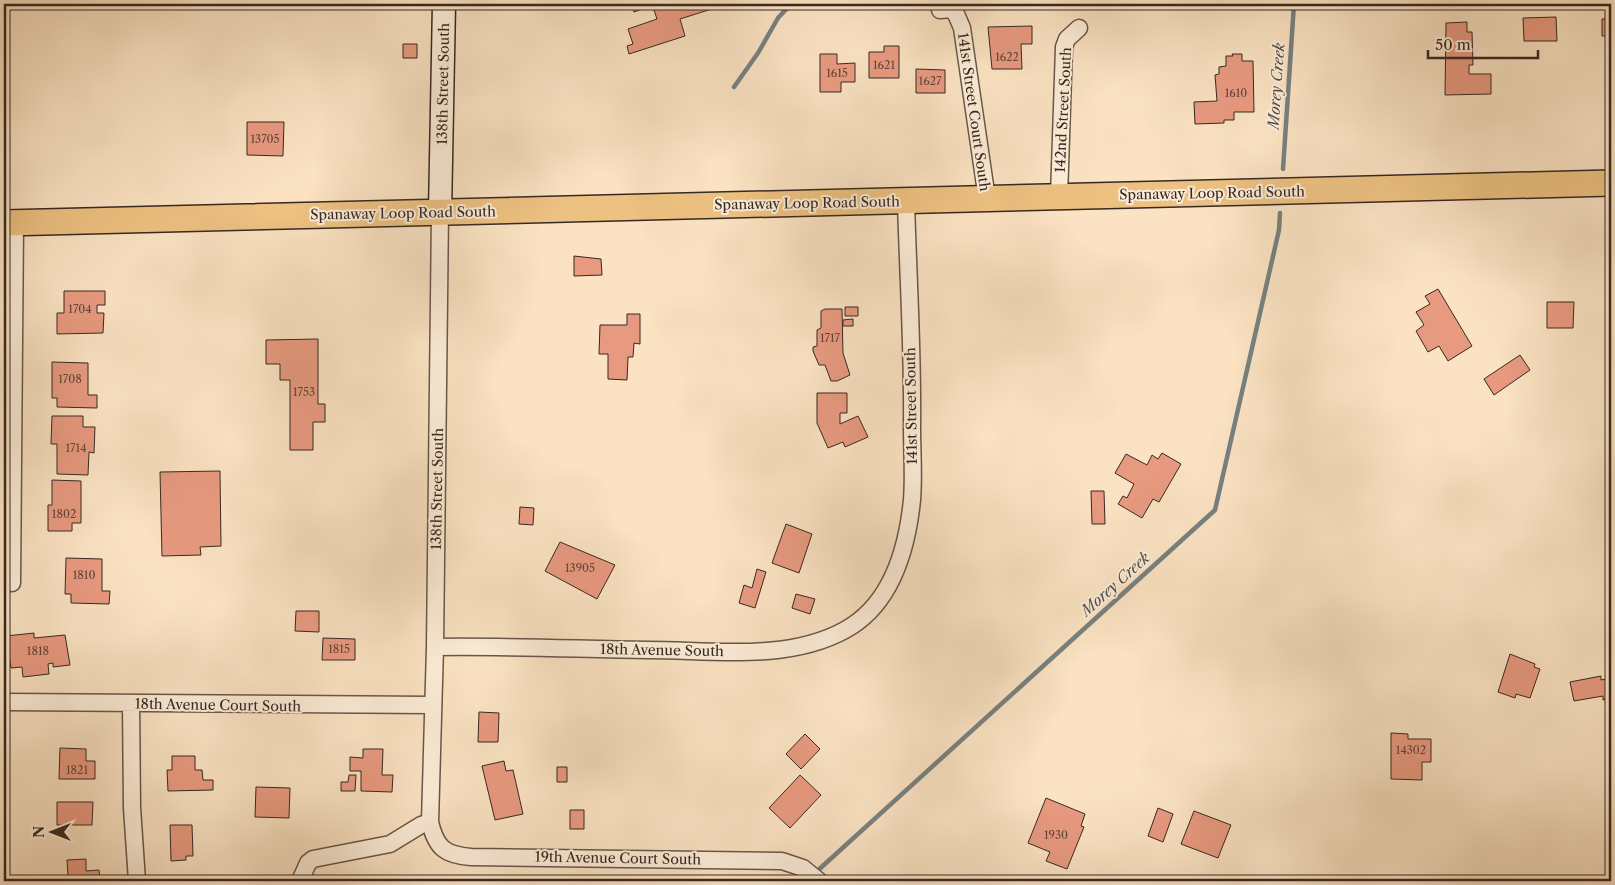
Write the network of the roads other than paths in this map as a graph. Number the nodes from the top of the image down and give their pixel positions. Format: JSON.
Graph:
{"nodes":[{"id":1,"x":444,"y":4,"type":"edge"},
{"id":2,"x":940,"y":10,"type":"dead end"},
{"id":3,"x":1079,"y":28,"type":"dead end"},
{"id":4,"x":1611,"y":183,"type":"edge"},
{"id":5,"x":1059,"y":197,"type":"junction"},
{"id":6,"x":987,"y":199,"type":"junction"},
{"id":7,"x":906,"y":201,"type":"junction"},
{"id":8,"x":440,"y":212,"type":"junction"},
{"id":9,"x":9,"y":223,"type":"edge"},
{"id":10,"x":12,"y":583,"type":"dead end"},
{"id":11,"x":875,"y":604,"type":"joint"},
{"id":12,"x":435,"y":647,"type":"junction"},
{"id":13,"x":4,"y":702,"type":"edge"},
{"id":14,"x":131,"y":704,"type":"junction"},
{"id":15,"x":432,"y":705,"type":"junction"},
{"id":16,"x":430,"y":822,"type":"junction"},
{"id":17,"x":137,"y":881,"type":"edge"},
{"id":18,"x":300,"y":881,"type":"edge"},
{"id":19,"x":819,"y":881,"type":"edge"}],
"edges":[{"from":1,"to":8,"type":"street","name":"138th Street South"},
{"from":2,"to":6,"type":"street","name":"141st Street Court South"},
{"from":3,"to":5,"type":"street","name":"142nd Street South"},
{"from":4,"to":5,"type":"main road","name":"Spanaway Loop Road South"},
{"from":5,"to":6,"type":"main road","name":"Spanaway Loop Road South"},
{"from":6,"to":7,"type":"main road","name":"Spanaway Loop Road South"},
{"from":7,"to":8,"type":"main road","name":"Spanaway Loop Road South"},
{"from":7,"to":11,"type":"street","name":"141st Street South"},
{"from":8,"to":9,"type":"main road","name":"Spanaway Loop Road South"},
{"from":8,"to":12,"type":"street","name":"138th Street South"},
{"from":9,"to":10,"type":"street"},
{"from":11,"to":12,"type":"street","name":"18th Avenue South"},
{"from":12,"to":15,"type":"street","name":"138th Street South"},
{"from":13,"to":14,"type":"street","name":"18th Avenue Court South"},
{"from":14,"to":15,"type":"street","name":"18th Avenue Court South"},
{"from":14,"to":17,"type":"street"},
{"from":15,"to":16,"type":"street","name":"138th Street South"},
{"from":16,"to":18,"type":"street"},
{"from":16,"to":19,"type":"street","name":"19th Avenue Court South"}]}
